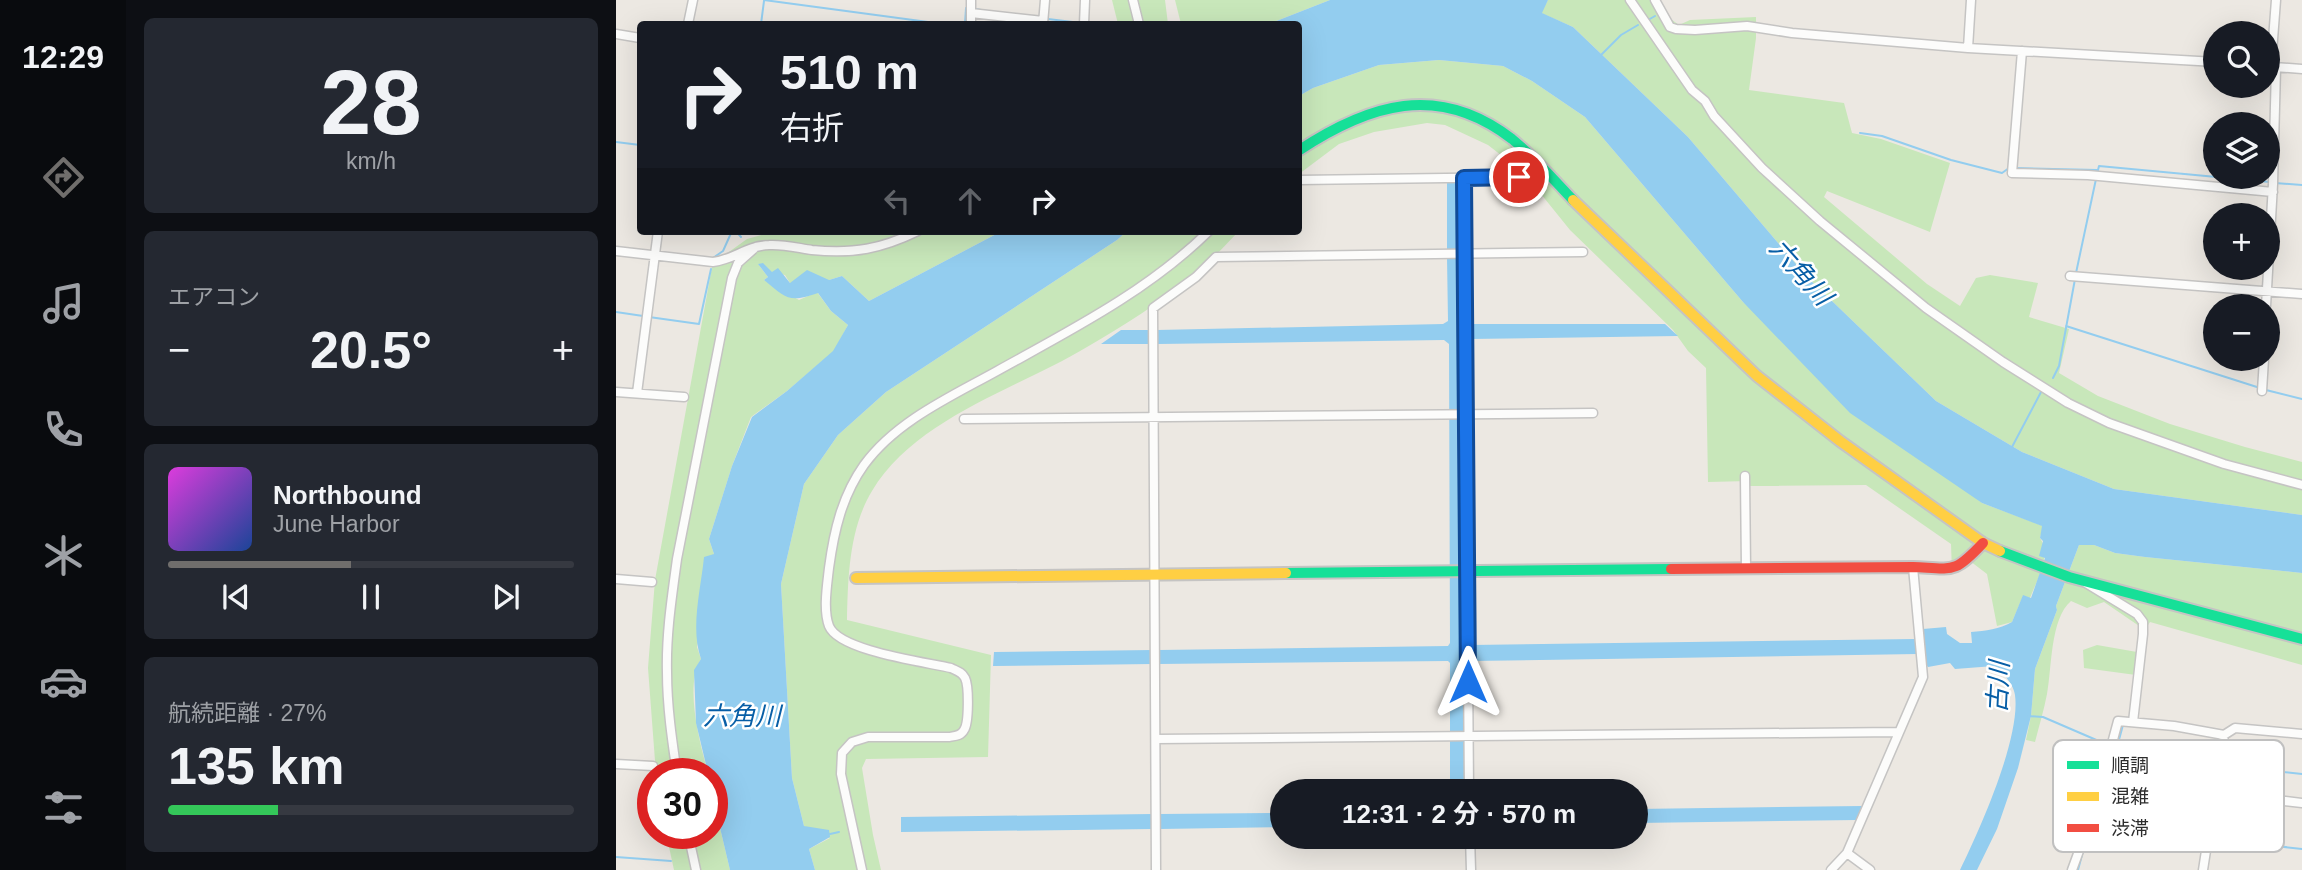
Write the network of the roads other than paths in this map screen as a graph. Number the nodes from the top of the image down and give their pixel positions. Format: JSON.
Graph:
{"nodes":[{"id":1,"x":693,"y":0,"type":"edge"},
{"id":2,"x":1045,"y":0,"type":"edge"},
{"id":3,"x":1085,"y":0,"type":"edge"},
{"id":4,"x":1133,"y":0,"type":"edge"},
{"id":5,"x":1630,"y":0,"type":"edge"},
{"id":6,"x":1655,"y":0,"type":"edge"},
{"id":7,"x":1971,"y":0,"type":"edge"},
{"id":8,"x":2276,"y":0,"type":"edge"},
{"id":9,"x":971,"y":8,"type":"edge"},
{"id":10,"x":1043,"y":20,"type":"edge"},
{"id":11,"x":689,"y":21,"type":"edge"},
{"id":12,"x":1084,"y":21,"type":"edge"},
{"id":13,"x":1138,"y":21,"type":"edge"},
{"id":14,"x":2275,"y":21,"type":"edge"},
{"id":15,"x":616,"y":34,"type":"edge"},
{"id":16,"x":637,"y":38,"type":"edge"},
{"id":17,"x":1968,"y":48,"type":"junction"},
{"id":18,"x":2022,"y":51,"type":"junction"},
{"id":19,"x":2203,"y":61,"type":"edge"},
{"id":20,"x":2280,"y":67,"type":"edge"},
{"id":21,"x":2302,"y":69,"type":"edge"},
{"id":22,"x":1302,"y":149,"type":"edge"},
{"id":23,"x":1519,"y":177,"type":"dead end"},
{"id":24,"x":1464,"y":178,"type":"junction"},
{"id":25,"x":1302,"y":180,"type":"edge"},
{"id":26,"x":2203,"y":181,"type":"edge"},
{"id":27,"x":2273,"y":189,"type":"edge"},
{"id":28,"x":658,"y":235,"type":"edge"},
{"id":29,"x":910,"y":235,"type":"edge"},
{"id":30,"x":1205,"y":235,"type":"edge"},
{"id":31,"x":756,"y":247,"type":"junction"},
{"id":32,"x":616,"y":251,"type":"edge"},
{"id":33,"x":1583,"y":252,"type":"dead end"},
{"id":34,"x":1458,"y":253,"type":"junction"},
{"id":35,"x":655,"y":256,"type":"junction"},
{"id":36,"x":2070,"y":276,"type":"dead end"},
{"id":37,"x":2267,"y":292,"type":"junction"},
{"id":38,"x":2302,"y":294,"type":"edge"},
{"id":39,"x":2263,"y":371,"type":"edge"},
{"id":40,"x":2262,"y":389,"type":"dead end"},
{"id":41,"x":616,"y":391,"type":"edge"},
{"id":42,"x":637,"y":393,"type":"junction"},
{"id":43,"x":684,"y":397,"type":"dead end"},
{"id":44,"x":1593,"y":413,"type":"dead end"},
{"id":45,"x":1459,"y":414,"type":"junction"},
{"id":46,"x":1154,"y":418,"type":"junction"},
{"id":47,"x":964,"y":419,"type":"dead end"},
{"id":48,"x":1745,"y":476,"type":"dead end"},
{"id":49,"x":2302,"y":485,"type":"edge"},
{"id":50,"x":1983,"y":543,"type":"junction"},
{"id":51,"x":1913,"y":567,"type":"junction"},
{"id":52,"x":1746,"y":568,"type":"junction"},
{"id":53,"x":1460,"y":571,"type":"junction"},
{"id":54,"x":1155,"y":576,"type":"junction"},
{"id":55,"x":856,"y":578,"type":"dead end"},
{"id":56,"x":2075,"y":578,"type":"junction"},
{"id":57,"x":616,"y":579,"type":"edge"},
{"id":58,"x":652,"y":582,"type":"dead end"},
{"id":59,"x":2302,"y":639,"type":"edge"},
{"id":60,"x":2133,"y":722,"type":"junction"},
{"id":61,"x":1898,"y":732,"type":"junction"},
{"id":62,"x":2302,"y":734,"type":"edge"},
{"id":63,"x":2224,"y":735,"type":"junction"},
{"id":64,"x":1461,"y":736,"type":"junction"},
{"id":65,"x":1156,"y":738,"type":"junction"},
{"id":66,"x":2113,"y":740,"type":"edge"},
{"id":67,"x":2223,"y":740,"type":"edge"},
{"id":68,"x":675,"y":758,"type":"edge"},
{"id":69,"x":616,"y":764,"type":"edge"},
{"id":70,"x":637,"y":765,"type":"edge"},
{"id":71,"x":1467,"y":779,"type":"edge"},
{"id":72,"x":2284,"y":801,"type":"edge"},
{"id":73,"x":2302,"y":803,"type":"edge"},
{"id":74,"x":691,"y":849,"type":"edge"},
{"id":75,"x":1470,"y":849,"type":"edge"},
{"id":76,"x":2080,"y":852,"type":"edge"},
{"id":77,"x":2205,"y":852,"type":"edge"},
{"id":78,"x":1847,"y":853,"type":"junction"},
{"id":79,"x":696,"y":870,"type":"edge"},
{"id":80,"x":862,"y":870,"type":"edge"},
{"id":81,"x":1156,"y":870,"type":"edge"},
{"id":82,"x":1471,"y":870,"type":"edge"},
{"id":83,"x":1830,"y":870,"type":"edge"},
{"id":84,"x":1870,"y":870,"type":"edge"},
{"id":85,"x":2072,"y":870,"type":"edge"},
{"id":86,"x":2203,"y":870,"type":"edge"}],
"edges":[{"from":1,"to":11,"type":"street"},
{"from":2,"to":10,"type":"street"},
{"from":3,"to":12,"type":"street"},
{"from":4,"to":13,"type":"street"},
{"from":5,"to":49,"type":"street"},
{"from":6,"to":17,"type":"street"},
{"from":7,"to":17,"type":"street"},
{"from":8,"to":14,"type":"street"},
{"from":9,"to":10,"type":"street"},
{"from":15,"to":16,"type":"street"},
{"from":17,"to":18,"type":"street"},
{"from":18,"to":19,"type":"street"},
{"from":18,"to":26,"type":"street"},
{"from":20,"to":21,"type":"street"},
{"from":22,"to":50,"type":"street"},
{"from":23,"to":24,"type":"street"},
{"from":24,"to":25,"type":"street"},
{"from":24,"to":34,"type":"street"},
{"from":27,"to":37,"type":"street"},
{"from":28,"to":35,"type":"street"},
{"from":29,"to":31,"type":"street"},
{"from":30,"to":80,"type":"street"},
{"from":31,"to":35,"type":"street"},
{"from":31,"to":68,"type":"street"},
{"from":32,"to":35,"type":"street"},
{"from":33,"to":34,"type":"street"},
{"from":34,"to":45,"type":"street"},
{"from":34,"to":46,"type":"street"},
{"from":35,"to":42,"type":"street"},
{"from":36,"to":37,"type":"street"},
{"from":37,"to":38,"type":"street"},
{"from":39,"to":40,"type":"street"},
{"from":41,"to":42,"type":"street"},
{"from":42,"to":43,"type":"street"},
{"from":44,"to":45,"type":"street"},
{"from":45,"to":46,"type":"street"},
{"from":45,"to":53,"type":"street"},
{"from":46,"to":47,"type":"street"},
{"from":46,"to":54,"type":"street"},
{"from":48,"to":52,"type":"street"},
{"from":50,"to":51,"type":"street"},
{"from":50,"to":56,"type":"street"},
{"from":51,"to":52,"type":"street"},
{"from":51,"to":61,"type":"street"},
{"from":52,"to":53,"type":"street"},
{"from":53,"to":54,"type":"street"},
{"from":53,"to":64,"type":"street"},
{"from":54,"to":55,"type":"street"},
{"from":54,"to":65,"type":"street"},
{"from":56,"to":59,"type":"street"},
{"from":56,"to":60,"type":"street"},
{"from":57,"to":58,"type":"street"},
{"from":60,"to":63,"type":"street"},
{"from":60,"to":66,"type":"street"},
{"from":61,"to":64,"type":"street"},
{"from":61,"to":78,"type":"street"},
{"from":62,"to":63,"type":"street"},
{"from":63,"to":67,"type":"street"},
{"from":64,"to":65,"type":"street"},
{"from":64,"to":71,"type":"street"},
{"from":65,"to":81,"type":"street"},
{"from":69,"to":70,"type":"street"},
{"from":72,"to":73,"type":"street"},
{"from":74,"to":79,"type":"street"},
{"from":75,"to":82,"type":"street"},
{"from":76,"to":85,"type":"street"},
{"from":77,"to":86,"type":"street"},
{"from":78,"to":83,"type":"street"},
{"from":78,"to":84,"type":"street"}]}
